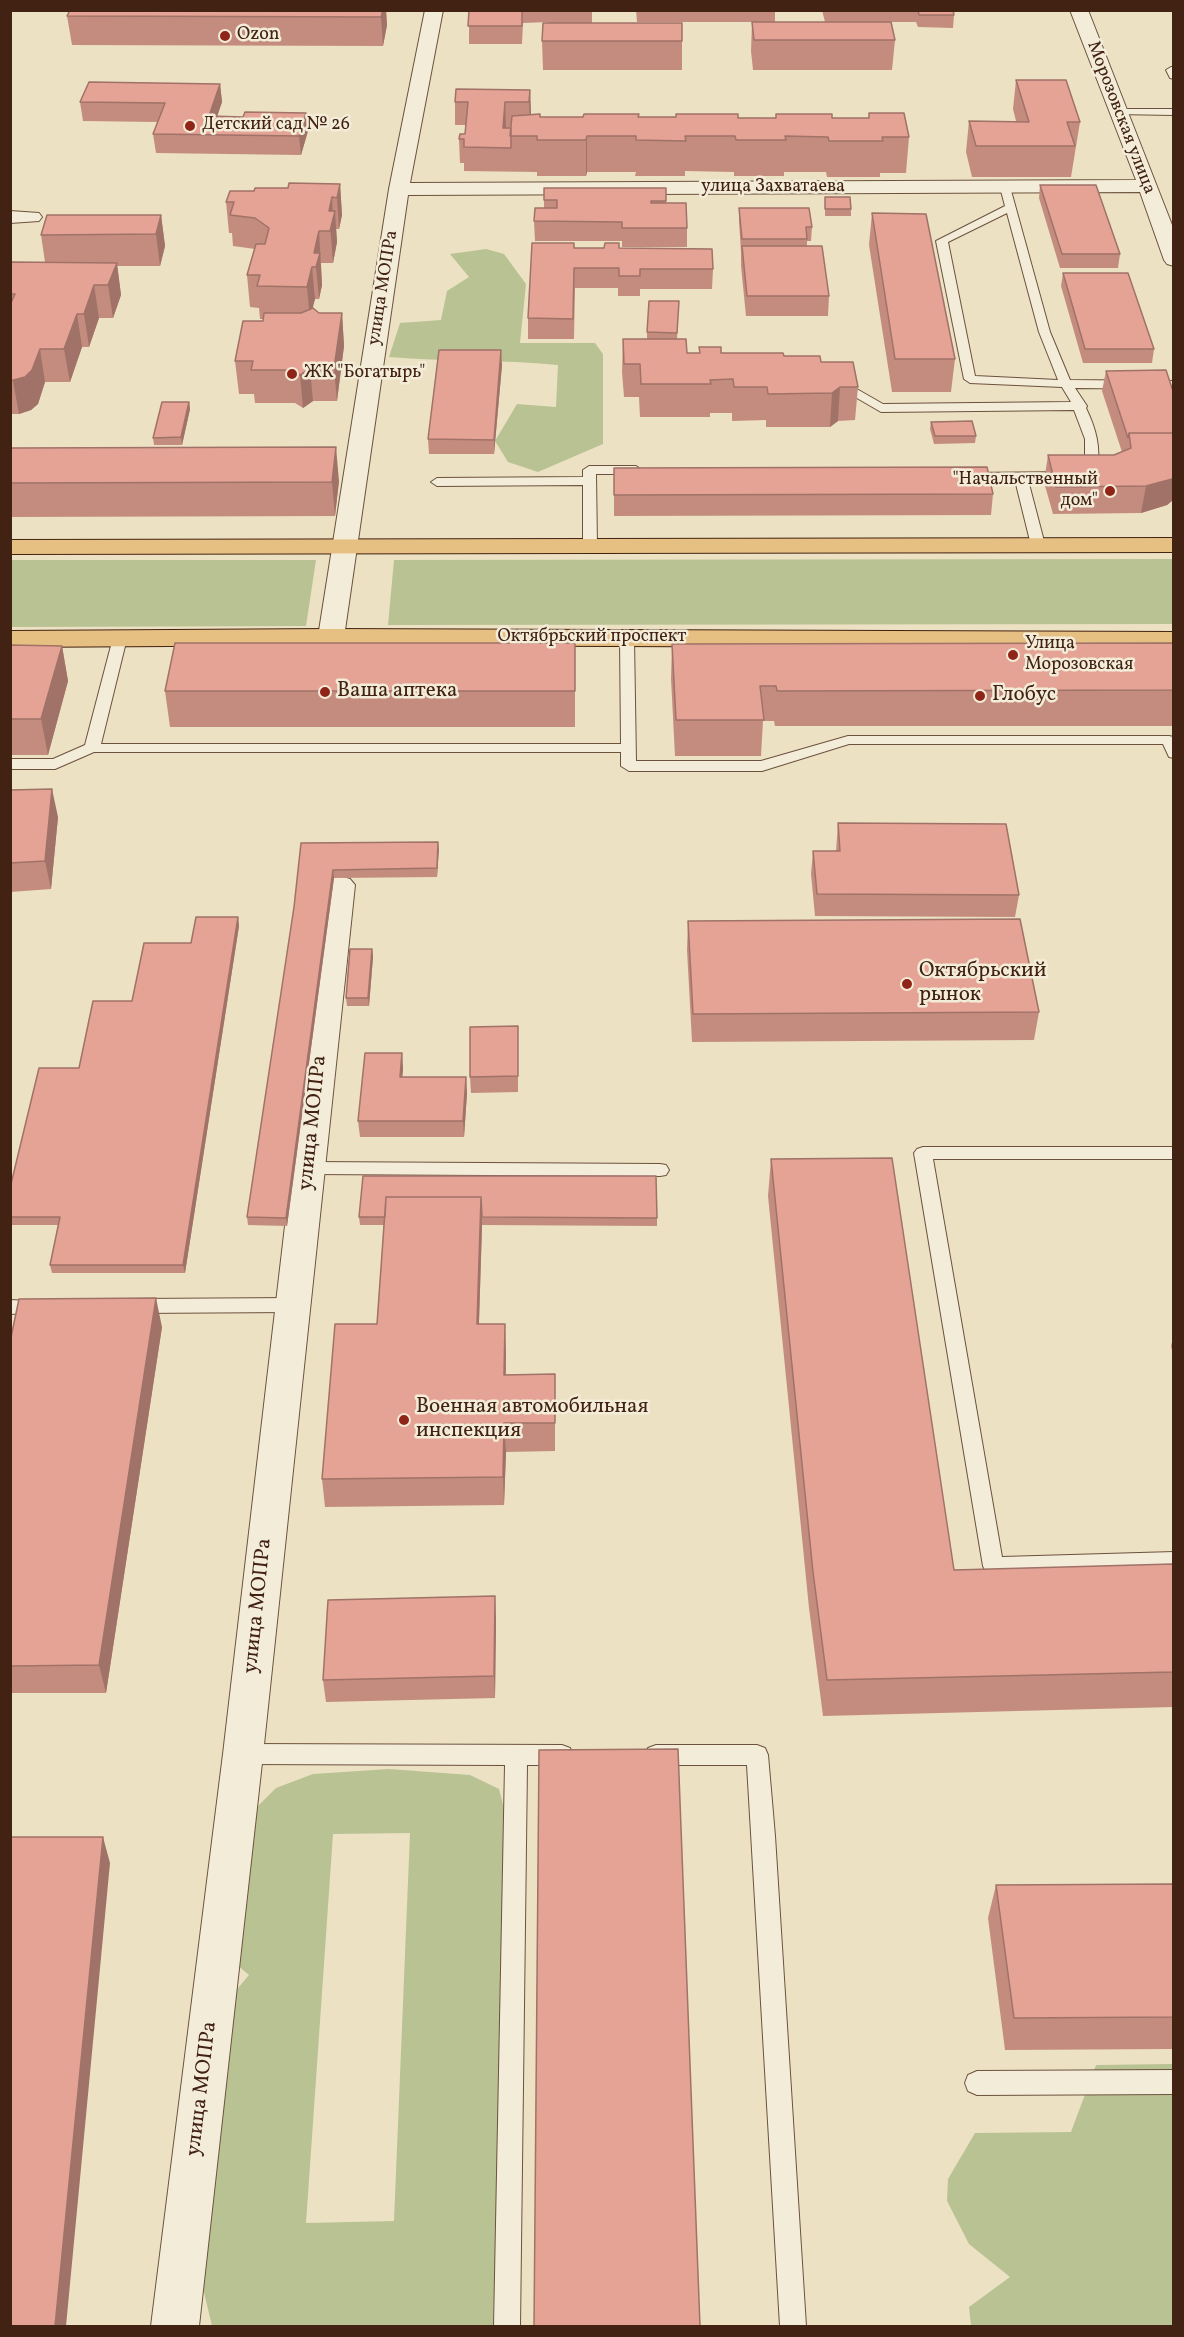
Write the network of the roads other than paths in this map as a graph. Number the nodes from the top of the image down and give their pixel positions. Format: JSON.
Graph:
{"nodes":[{"id":1,"x":434,"y":10,"type":"edge"},
{"id":2,"x":1079,"y":10,"type":"edge"},
{"id":3,"x":1173,"y":70,"type":"edge"},
{"id":4,"x":1173,"y":76,"type":"edge"},
{"id":5,"x":1119,"y":112,"type":"junction"},
{"id":6,"x":1173,"y":112,"type":"edge"},
{"id":7,"x":1148,"y":186,"type":"junction"},
{"id":8,"x":1005,"y":187,"type":"junction"},
{"id":9,"x":399,"y":189,"type":"junction"},
{"id":10,"x":1011,"y":207,"type":"junction"},
{"id":11,"x":1164,"y":207,"type":"edge"},
{"id":12,"x":10,"y":217,"type":"edge"},
{"id":13,"x":32,"y":217,"type":"dead end"},
{"id":14,"x":1173,"y":260,"type":"edge"},
{"id":15,"x":824,"y":375,"type":"edge"},
{"id":16,"x":1066,"y":384,"type":"junction"},
{"id":17,"x":1173,"y":385,"type":"edge"},
{"id":18,"x":1081,"y":406,"type":"junction"},
{"id":19,"x":653,"y":470,"type":"edge"},
{"id":20,"x":951,"y":477,"type":"edge"},
{"id":21,"x":1021,"y":477,"type":"junction"},
{"id":22,"x":590,"y":481,"type":"junction"},
{"id":23,"x":437,"y":482,"type":"dead end"},
{"id":24,"x":1038,"y":545,"type":"junction"},
{"id":25,"x":1173,"y":545,"type":"edge"},
{"id":26,"x":590,"y":546,"type":"junction"},
{"id":27,"x":10,"y":547,"type":"edge"},
{"id":28,"x":343,"y":547,"type":"junction"},
{"id":29,"x":331,"y":637,"type":"junction"},
{"id":30,"x":120,"y":638,"type":"junction"},
{"id":31,"x":10,"y":639,"type":"edge"},
{"id":32,"x":627,"y":639,"type":"junction"},
{"id":33,"x":1173,"y":640,"type":"edge"},
{"id":34,"x":92,"y":748,"type":"junction"},
{"id":35,"x":628,"y":748,"type":"junction"},
{"id":36,"x":1173,"y":754,"type":"edge"},
{"id":37,"x":10,"y":764,"type":"edge"},
{"id":38,"x":340,"y":885,"type":"dead end"},
{"id":39,"x":1173,"y":1154,"type":"edge"},
{"id":40,"x":309,"y":1168,"type":"junction"},
{"id":41,"x":660,"y":1170,"type":"dead end"},
{"id":42,"x":293,"y":1305,"type":"junction"},
{"id":43,"x":117,"y":1306,"type":"edge"},
{"id":44,"x":10,"y":1307,"type":"edge"},
{"id":45,"x":58,"y":1307,"type":"edge"},
{"id":46,"x":1173,"y":1561,"type":"edge"},
{"id":47,"x":243,"y":1754,"type":"junction"},
{"id":48,"x":516,"y":1755,"type":"junction"},
{"id":49,"x":585,"y":1755,"type":"edge"},
{"id":50,"x":631,"y":1755,"type":"edge"},
{"id":51,"x":1173,"y":2082,"type":"edge"},
{"id":52,"x":977,"y":2083,"type":"dead end"},
{"id":53,"x":175,"y":2326,"type":"edge"},
{"id":54,"x":507,"y":2326,"type":"edge"},
{"id":55,"x":793,"y":2326,"type":"edge"}],
"edges":[{"from":1,"to":9,"type":"street","name":"улица МОПРа"},
{"from":2,"to":5,"type":"street","name":"Морозовская улица"},
{"from":3,"to":4,"type":"lane"},
{"from":5,"to":6,"type":"lane"},
{"from":5,"to":7,"type":"street","name":"Морозовская улица"},
{"from":7,"to":8,"type":"street","name":"улица Захватаева"},
{"from":7,"to":11,"type":"street","name":"Морозовская улица"},
{"from":8,"to":9,"type":"street","name":"улица Захватаева"},
{"from":8,"to":10,"type":"lane"},
{"from":9,"to":28,"type":"street","name":"улица МОПРа"},
{"from":10,"to":16,"type":"lane"},
{"from":10,"to":16,"type":"lane"},
{"from":11,"to":14,"type":"street","name":"Морозовская улица"},
{"from":12,"to":13,"type":"street"},
{"from":15,"to":18,"type":"lane"},
{"from":16,"to":17,"type":"lane"},
{"from":16,"to":18,"type":"lane"},
{"from":18,"to":21,"type":"lane"},
{"from":19,"to":22,"type":"lane"},
{"from":20,"to":21,"type":"lane"},
{"from":21,"to":24,"type":"lane"},
{"from":22,"to":23,"type":"lane"},
{"from":22,"to":26,"type":"lane"},
{"from":24,"to":25,"type":"main road"},
{"from":24,"to":26,"type":"main road"},
{"from":26,"to":28,"type":"main road"},
{"from":27,"to":28,"type":"main road"},
{"from":28,"to":29,"type":"street","name":"улица МОПРа"},
{"from":29,"to":30,"type":"main road","name":"Октябрьский проспект"},
{"from":29,"to":32,"type":"main road","name":"Октябрьский проспект"},
{"from":30,"to":31,"type":"main road","name":"Октябрьский проспект"},
{"from":30,"to":34,"type":"lane"},
{"from":32,"to":33,"type":"main road","name":"Октябрьский проспект"},
{"from":32,"to":35,"type":"lane"},
{"from":34,"to":35,"type":"lane"},
{"from":34,"to":37,"type":"lane"},
{"from":35,"to":36,"type":"lane"},
{"from":38,"to":40,"type":"street","name":"улица МОПРа"},
{"from":39,"to":46,"type":"lane"},
{"from":40,"to":41,"type":"lane"},
{"from":40,"to":42,"type":"street","name":"улица МОПРа"},
{"from":42,"to":43,"type":"lane"},
{"from":42,"to":47,"type":"street","name":"улица МОПРа"},
{"from":44,"to":45,"type":"lane"},
{"from":47,"to":48,"type":"lane"},
{"from":47,"to":53,"type":"street","name":"улица МОПРа"},
{"from":48,"to":49,"type":"lane"},
{"from":48,"to":54,"type":"lane"},
{"from":50,"to":55,"type":"lane"},
{"from":51,"to":52,"type":"lane"}]}
